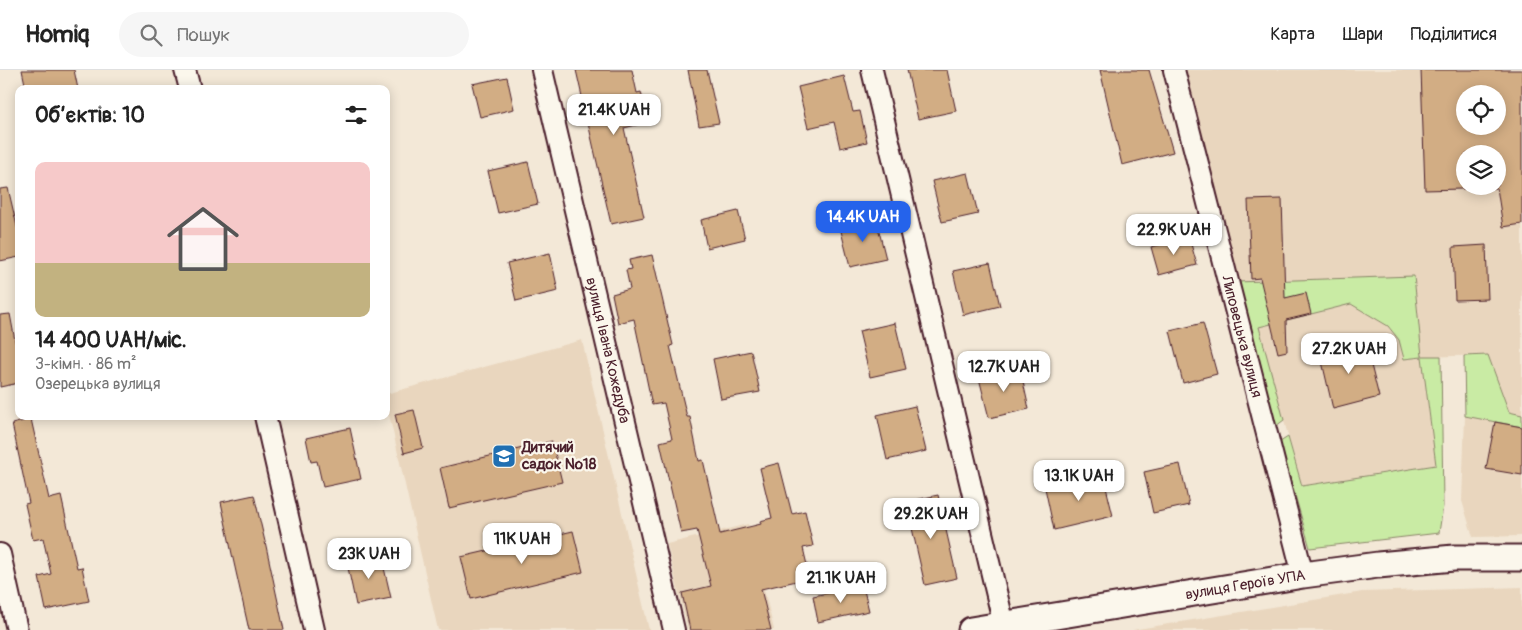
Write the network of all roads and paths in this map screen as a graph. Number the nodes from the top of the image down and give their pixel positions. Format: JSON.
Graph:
{"nodes":[{"id":1,"x":185,"y":70,"type":"edge"},
{"id":2,"x":542,"y":70,"type":"edge"},
{"id":3,"x":872,"y":70,"type":"edge"},
{"id":4,"x":1174,"y":70,"type":"edge"},
{"id":5,"x":189,"y":85,"type":"edge"},
{"id":6,"x":266,"y":420,"type":"edge"},
{"id":7,"x":0,"y":554,"type":"edge"},
{"id":8,"x":1522,"y":558,"type":"edge"},
{"id":9,"x":1303,"y":575,"type":"junction"},
{"id":10,"x":1004,"y":625,"type":"junction"},
{"id":11,"x":17,"y":630,"type":"edge"},
{"id":12,"x":314,"y":630,"type":"edge"},
{"id":13,"x":674,"y":630,"type":"edge"},
{"id":14,"x":970,"y":630,"type":"edge"}],
"edges":[{"from":1,"to":5,"type":"street"},
{"from":2,"to":13,"type":"street","name":"вулиця Івана Кожедуба"},
{"from":3,"to":10,"type":"street"},
{"from":4,"to":9,"type":"street","name":"Липовецька вулиця"},
{"from":6,"to":12,"type":"street"},
{"from":7,"to":11,"type":"street"},
{"from":8,"to":9,"type":"street","name":"вулиця Героїв УПА"},
{"from":9,"to":10,"type":"street","name":"вулиця Героїв УПА"},
{"from":10,"to":14,"type":"street","name":"вулиця Героїв УПА"}]}
